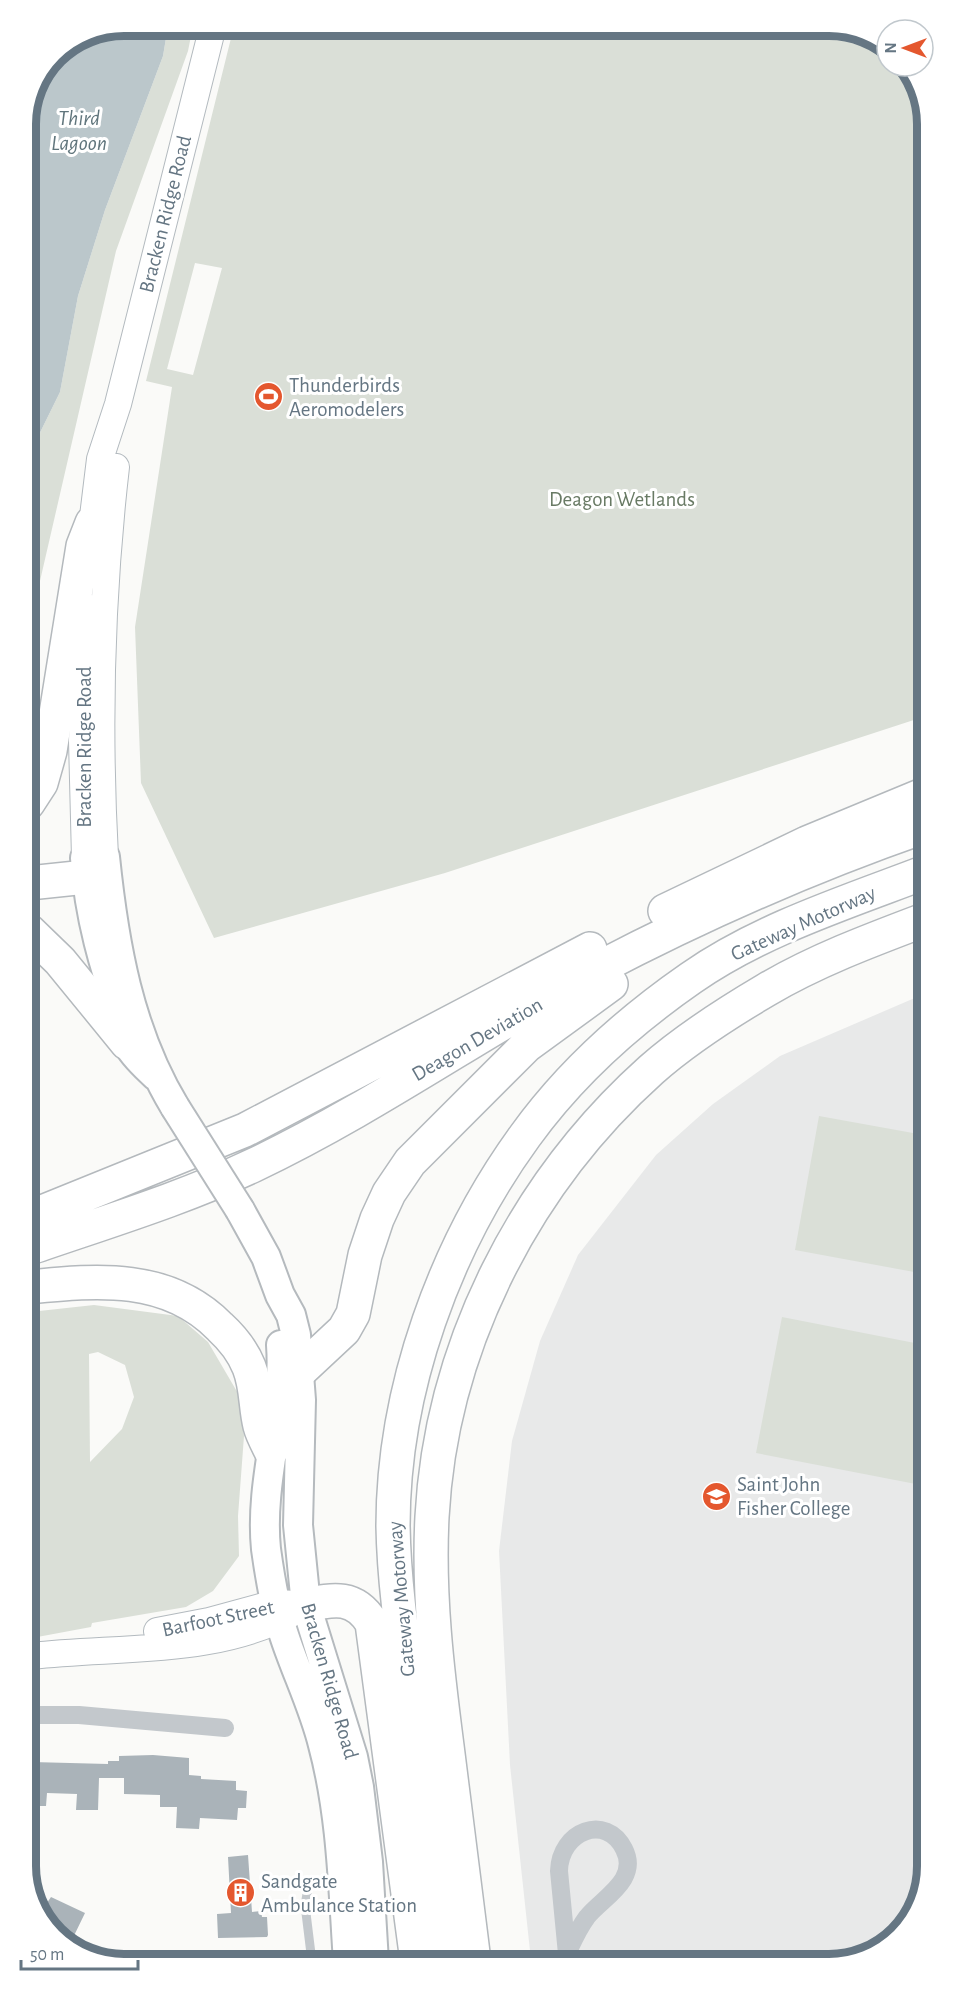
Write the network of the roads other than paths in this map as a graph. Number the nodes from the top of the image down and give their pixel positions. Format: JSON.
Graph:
{"nodes":[{"id":1,"x":210,"y":36,"type":"edge"},
{"id":2,"x":118,"y":404,"type":"junction"},
{"id":3,"x":92,"y":524,"type":"junction"},
{"id":4,"x":36,"y":788,"type":"edge"},
{"id":5,"x":917,"y":798,"type":"edge"},
{"id":6,"x":917,"y":829,"type":"edge"},
{"id":7,"x":36,"y":863,"type":"edge"},
{"id":8,"x":96,"y":867,"type":"junction"},
{"id":9,"x":917,"y":875,"type":"edge"},
{"id":10,"x":36,"y":881,"type":"edge"},
{"id":11,"x":700,"y":918,"type":"junction"},
{"id":12,"x":917,"y":923,"type":"edge"},
{"id":13,"x":36,"y":939,"type":"edge"},
{"id":14,"x":127,"y":1043,"type":"junction"},
{"id":15,"x":156,"y":1076,"type":"junction"},
{"id":16,"x":156,"y":1167,"type":"junction"},
{"id":17,"x":36,"y":1195,"type":"edge"},
{"id":18,"x":36,"y":1215,"type":"edge"},
{"id":19,"x":36,"y":1246,"type":"edge"},
{"id":20,"x":36,"y":1287,"type":"edge"},
{"id":21,"x":280,"y":1295,"type":"junction"},
{"id":22,"x":299,"y":1371,"type":"junction"},
{"id":23,"x":270,"y":1451,"type":"junction"},
{"id":24,"x":287,"y":1609,"type":"junction"},
{"id":25,"x":36,"y":1656,"type":"edge"},
{"id":26,"x":36,"y":1714,"type":"edge"},
{"id":27,"x":225,"y":1728,"type":"dead end"},
{"id":28,"x":309,"y":1883,"type":"dead end"},
{"id":29,"x":356,"y":1885,"type":"junction"},
{"id":30,"x":311,"y":1954,"type":"edge"},
{"id":31,"x":349,"y":1954,"type":"edge"},
{"id":32,"x":372,"y":1954,"type":"edge"},
{"id":33,"x":416,"y":1954,"type":"edge"},
{"id":34,"x":442,"y":1954,"type":"edge"},
{"id":35,"x":473,"y":1954,"type":"edge"},
{"id":36,"x":567,"y":1954,"type":"edge"},
{"id":37,"x":568,"y":1954,"type":"edge"}],
"edges":[{"from":1,"to":2,"type":"main road","name":"Bracken Ridge Road"},
{"from":2,"to":3,"type":"main road","name":"Bracken Ridge Road"},
{"from":2,"to":8,"type":"main road","name":"Bracken Ridge Road"},
{"from":3,"to":4,"type":"highway"},
{"from":3,"to":8,"type":"main road","name":"Bracken Ridge Road"},
{"from":5,"to":16,"type":"highway","name":"Deagon Deviation"},
{"from":6,"to":11,"type":"highway","name":"Deagon Deviation"},
{"from":7,"to":8,"type":"highway"},
{"from":8,"to":10,"type":"highway"},
{"from":8,"to":14,"type":"main road","name":"Bracken Ridge Road"},
{"from":8,"to":15,"type":"main road","name":"Bracken Ridge Road"},
{"from":9,"to":34,"type":"highway","name":"Gateway Motorway"},
{"from":11,"to":19,"type":"highway","name":"Deagon Deviation"},
{"from":11,"to":22,"type":"highway"},
{"from":12,"to":35,"type":"highway","name":"Gateway Motorway"},
{"from":13,"to":14,"type":"highway"},
{"from":14,"to":15,"type":"main road","name":"Bracken Ridge Road"},
{"from":15,"to":21,"type":"main road","name":"Bracken Ridge Road","bridge":true},
{"from":16,"to":17,"type":"highway"},
{"from":16,"to":18,"type":"highway","name":"Deagon Deviation"},
{"from":20,"to":23,"type":"highway"},
{"from":21,"to":22,"type":"main road","name":"Bracken Ridge Road"},
{"from":21,"to":23,"type":"main road","name":"Bracken Ridge Road"},
{"from":22,"to":24,"type":"main road","name":"Bracken Ridge Road"},
{"from":23,"to":24,"type":"main road","name":"Bracken Ridge Road"},
{"from":24,"to":25,"type":"main road","name":"Barfoot Street"},
{"from":24,"to":29,"type":"main road","name":"Bracken Ridge Road"},
{"from":24,"to":33,"type":"highway"},
{"from":26,"to":27,"type":"street"},
{"from":28,"to":30,"type":"lane"},
{"from":29,"to":31,"type":"main road","name":"Bracken Ridge Road"},
{"from":29,"to":32,"type":"main road","name":"Bracken Ridge Road"},
{"from":36,"to":37,"type":"street"}]}
